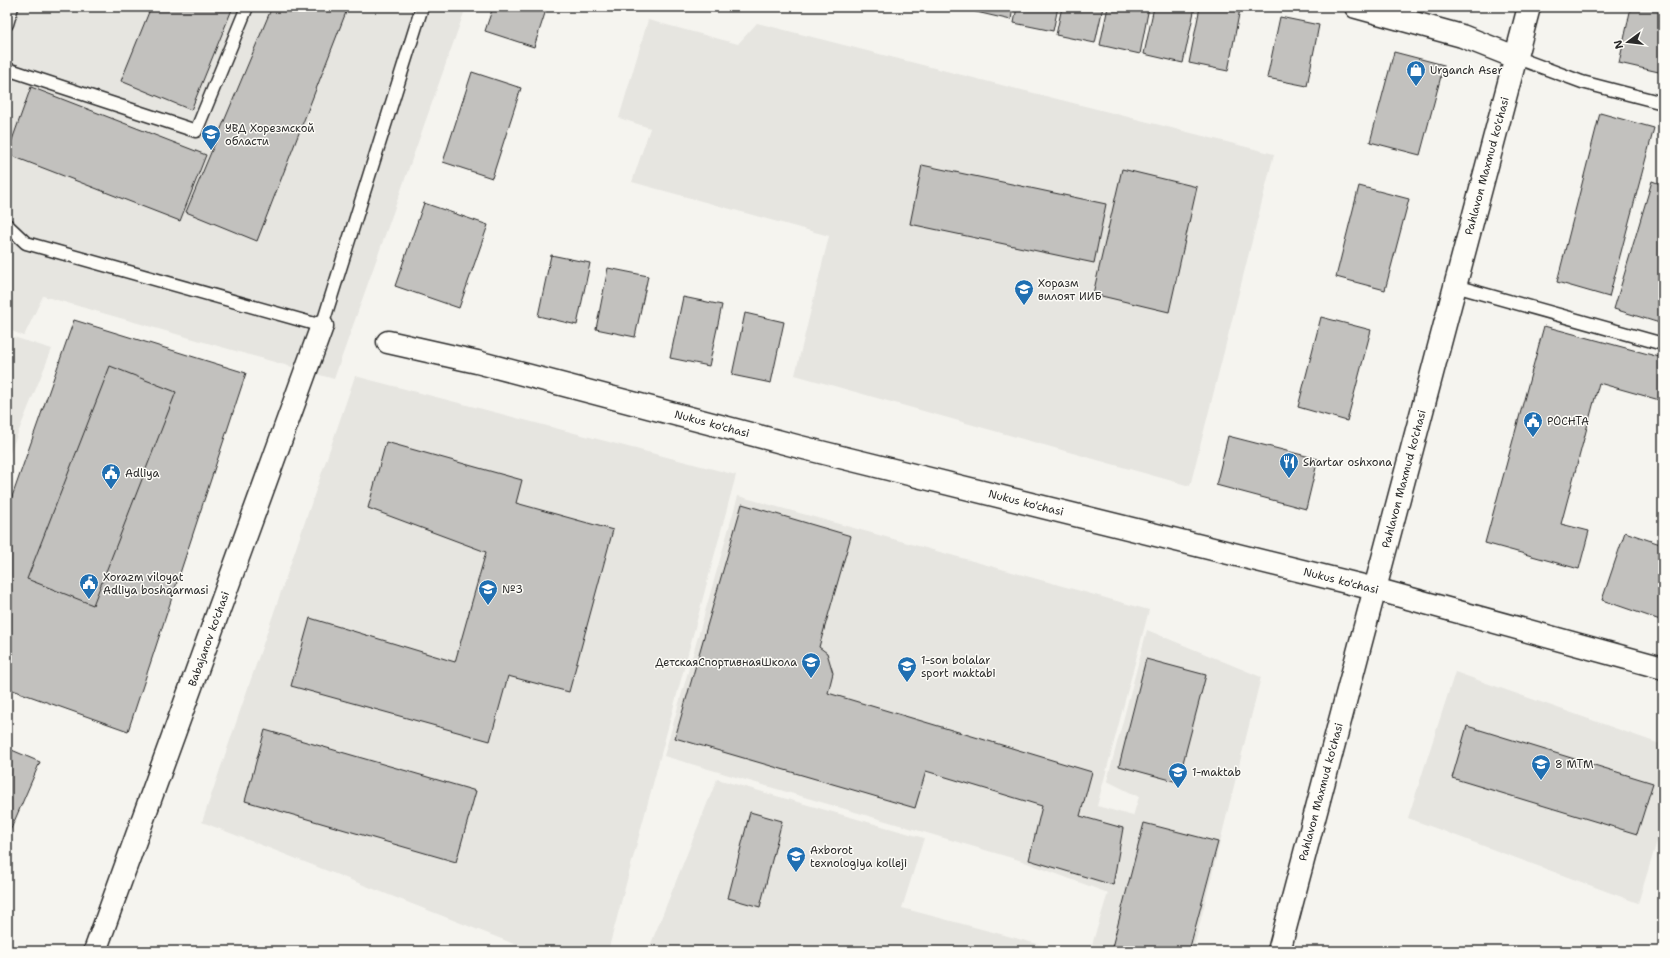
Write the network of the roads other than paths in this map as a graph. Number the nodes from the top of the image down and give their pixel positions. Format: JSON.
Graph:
{"nodes":[{"id":1,"x":12,"y":7,"type":"edge"},
{"id":2,"x":247,"y":7,"type":"edge"},
{"id":3,"x":422,"y":7,"type":"edge"},
{"id":4,"x":1356,"y":7,"type":"edge"},
{"id":5,"x":1529,"y":7,"type":"edge"},
{"id":6,"x":7,"y":24,"type":"edge"},
{"id":7,"x":1515,"y":57,"type":"junction"},
{"id":8,"x":7,"y":69,"type":"edge"},
{"id":9,"x":1663,"y":103,"type":"edge"},
{"id":10,"x":7,"y":225,"type":"edge"},
{"id":11,"x":1455,"y":286,"type":"junction"},
{"id":12,"x":322,"y":326,"type":"junction"},
{"id":13,"x":388,"y":342,"type":"dead end"},
{"id":14,"x":1663,"y":344,"type":"edge"},
{"id":15,"x":1375,"y":589,"type":"junction"},
{"id":16,"x":1663,"y":668,"type":"edge"},
{"id":17,"x":95,"y":951,"type":"edge"},
{"id":18,"x":1279,"y":951,"type":"edge"}],
"edges":[{"from":1,"to":6,"type":"lane"},
{"from":2,"to":8,"type":"lane"},
{"from":3,"to":12,"type":"lane"},
{"from":4,"to":7,"type":"street"},
{"from":5,"to":7,"type":"street","name":"Pahlavon Maxmud ko'chasi"},
{"from":7,"to":9,"type":"lane"},
{"from":7,"to":11,"type":"street","name":"Pahlavon Maxmud ko'chasi"},
{"from":10,"to":12,"type":"lane"},
{"from":11,"to":14,"type":"lane"},
{"from":11,"to":15,"type":"street","name":"Pahlavon Maxmud ko'chasi"},
{"from":12,"to":17,"type":"street","name":"Babajanov ko'chasi"},
{"from":13,"to":15,"type":"street","name":"Nukus ko'chasi"},
{"from":15,"to":16,"type":"street","name":"Nukus ko'chasi"},
{"from":15,"to":18,"type":"street","name":"Pahlavon Maxmud ko'chasi"}]}
